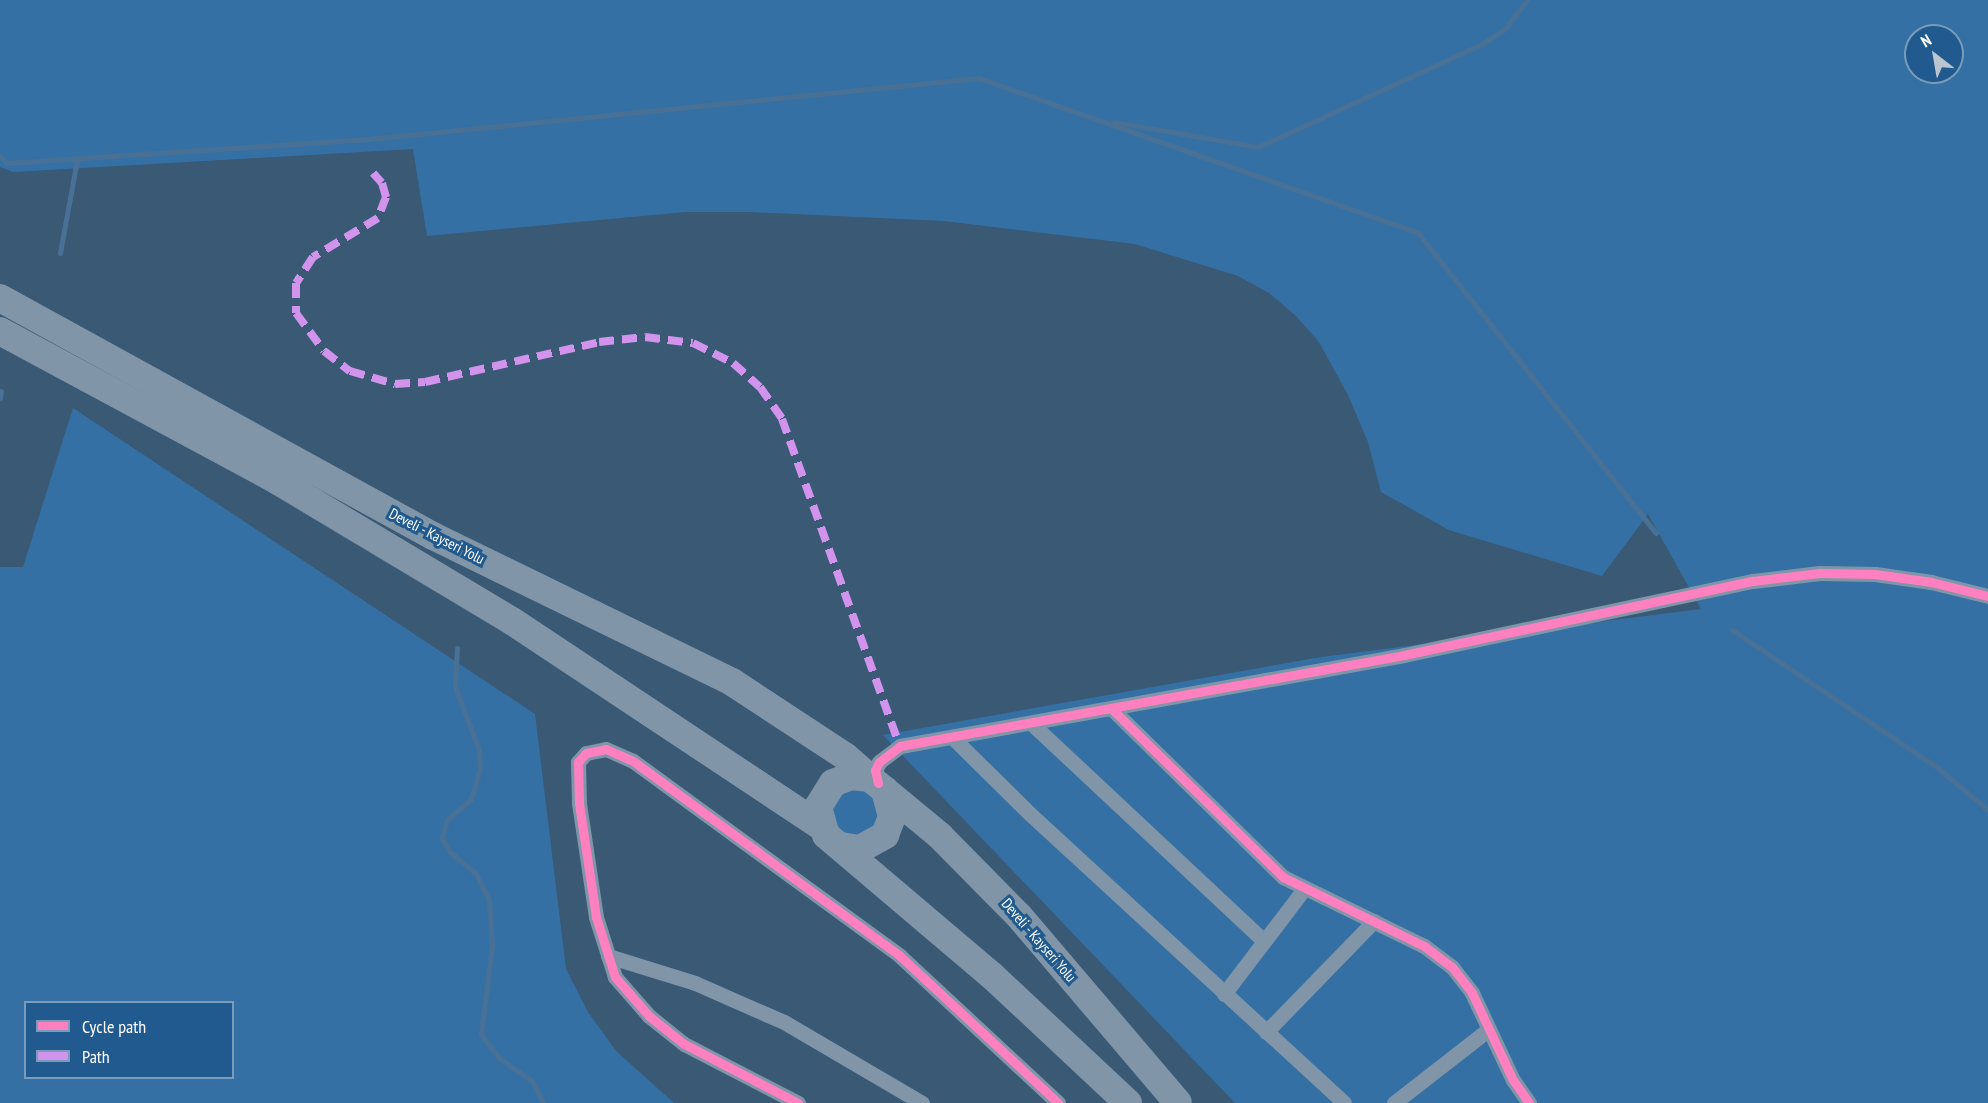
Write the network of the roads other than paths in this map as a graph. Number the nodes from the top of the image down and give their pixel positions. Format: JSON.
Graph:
{"nodes":[{"id":1,"x":0,"y":298,"type":"edge"},
{"id":2,"x":0,"y":331,"type":"edge"},
{"id":3,"x":1988,"y":597,"type":"edge"},
{"id":4,"x":1112,"y":709,"type":"junction"},
{"id":5,"x":1031,"y":723,"type":"junction"},
{"id":6,"x":952,"y":736,"type":"junction"},
{"id":7,"x":878,"y":784,"type":"junction"},
{"id":8,"x":821,"y":826,"type":"junction"},
{"id":9,"x":841,"y":846,"type":"junction"},
{"id":10,"x":1304,"y":890,"type":"junction"},
{"id":11,"x":1374,"y":921,"type":"junction"},
{"id":12,"x":1264,"y":941,"type":"junction"},
{"id":13,"x":608,"y":956,"type":"junction"},
{"id":14,"x":1224,"y":994,"type":"junction"},
{"id":15,"x":1489,"y":1029,"type":"junction"},
{"id":16,"x":1266,"y":1032,"type":"junction"},
{"id":17,"x":1124,"y":1102,"type":"edge"},
{"id":18,"x":798,"y":1103,"type":"edge"},
{"id":19,"x":922,"y":1103,"type":"edge"},
{"id":20,"x":1058,"y":1103,"type":"edge"},
{"id":21,"x":1178,"y":1103,"type":"edge"},
{"id":22,"x":1344,"y":1103,"type":"edge"},
{"id":23,"x":1394,"y":1103,"type":"edge"},
{"id":24,"x":1529,"y":1103,"type":"edge"}],
"edges":[{"from":1,"to":7,"type":"highway","name":"Develi - Kayseri Yolu"},
{"from":2,"to":8,"type":"highway","name":"Develi - Kayseri Yolu"},
{"from":3,"to":4,"type":"street"},
{"from":4,"to":5,"type":"street"},
{"from":4,"to":10,"type":"street"},
{"from":5,"to":6,"type":"street"},
{"from":5,"to":12,"type":"street"},
{"from":6,"to":7,"type":"street"},
{"from":6,"to":14,"type":"street"},
{"from":7,"to":8,"type":"highway"},
{"from":7,"to":9,"type":"highway"},
{"from":7,"to":21,"type":"highway","name":"Develi - Kayseri Yolu"},
{"from":8,"to":9,"type":"highway","name":"Develi - Kayseri Yolu"},
{"from":9,"to":17,"type":"highway","name":"Develi - Kayseri Yolu"},
{"from":10,"to":11,"type":"street"},
{"from":10,"to":12,"type":"street"},
{"from":11,"to":15,"type":"street"},
{"from":11,"to":16,"type":"street"},
{"from":12,"to":14,"type":"street"},
{"from":13,"to":18,"type":"street"},
{"from":13,"to":19,"type":"street"},
{"from":13,"to":20,"type":"street"},
{"from":14,"to":16,"type":"street"},
{"from":15,"to":23,"type":"street"},
{"from":15,"to":24,"type":"street"},
{"from":16,"to":22,"type":"street"}]}
